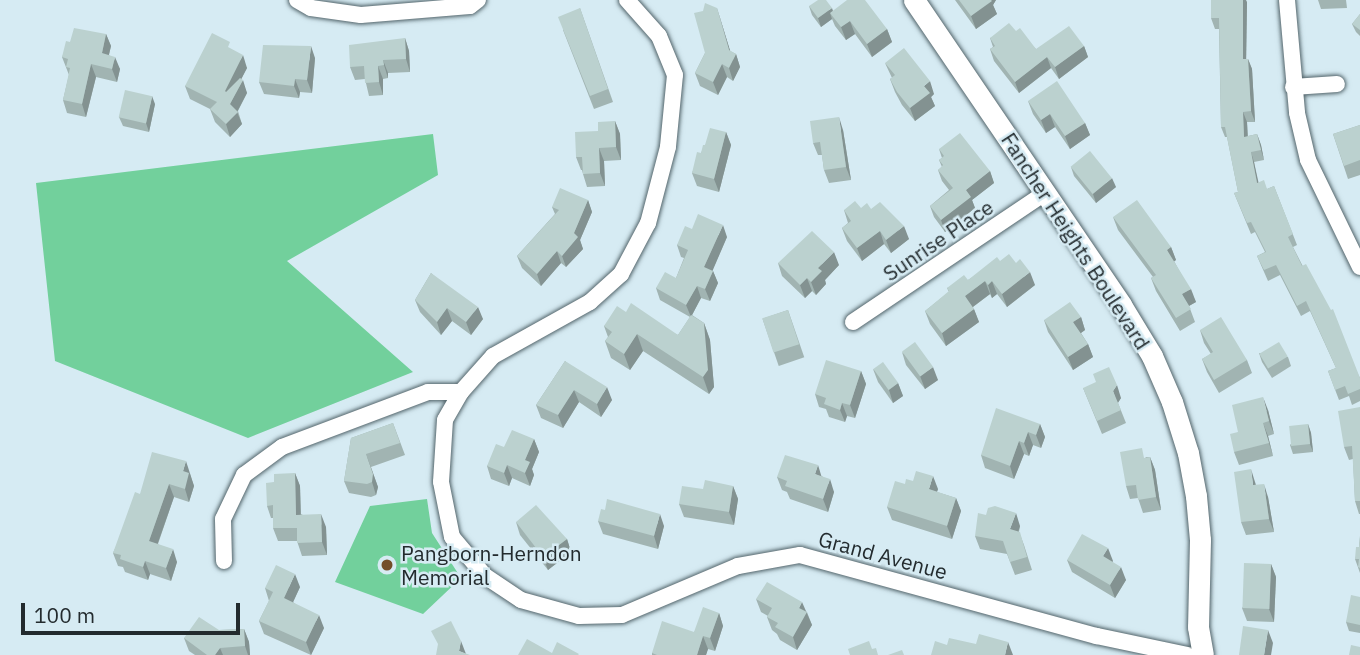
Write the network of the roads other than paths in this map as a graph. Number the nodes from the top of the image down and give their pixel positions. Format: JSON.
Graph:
{"nodes":[{"id":1,"x":297,"y":0,"type":"edge"},
{"id":2,"x":478,"y":0,"type":"edge"},
{"id":3,"x":627,"y":0,"type":"edge"},
{"id":4,"x":914,"y":0,"type":"edge"},
{"id":5,"x":1287,"y":0,"type":"edge"},
{"id":6,"x":1337,"y":84,"type":"dead end"},
{"id":7,"x":1293,"y":87,"type":"junction"},
{"id":8,"x":1045,"y":193,"type":"junction"},
{"id":9,"x":1360,"y":267,"type":"edge"},
{"id":10,"x":853,"y":322,"type":"dead end"},
{"id":11,"x":461,"y":392,"type":"junction"},
{"id":12,"x":224,"y":561,"type":"dead end"},
{"id":13,"x":1198,"y":627,"type":"junction"},
{"id":14,"x":1185,"y":655,"type":"edge"},
{"id":15,"x":1203,"y":655,"type":"edge"}],
"edges":[{"from":1,"to":2,"type":"street"},
{"from":3,"to":11,"type":"street","name":"Grand Avenue"},
{"from":4,"to":8,"type":"street","name":"Fancher Heights Boulevard"},
{"from":5,"to":7,"type":"street"},
{"from":6,"to":7,"type":"street"},
{"from":7,"to":9,"type":"street"},
{"from":8,"to":10,"type":"street","name":"Sunrise Place"},
{"from":8,"to":13,"type":"street","name":"Fancher Heights Boulevard"},
{"from":11,"to":12,"type":"street"},
{"from":11,"to":14,"type":"street","name":"Grand Avenue"},
{"from":13,"to":14,"type":"street","name":"Fancher Heights Boulevard"},
{"from":13,"to":15,"type":"street","name":"Fancher Heights Boulevard"}]}
